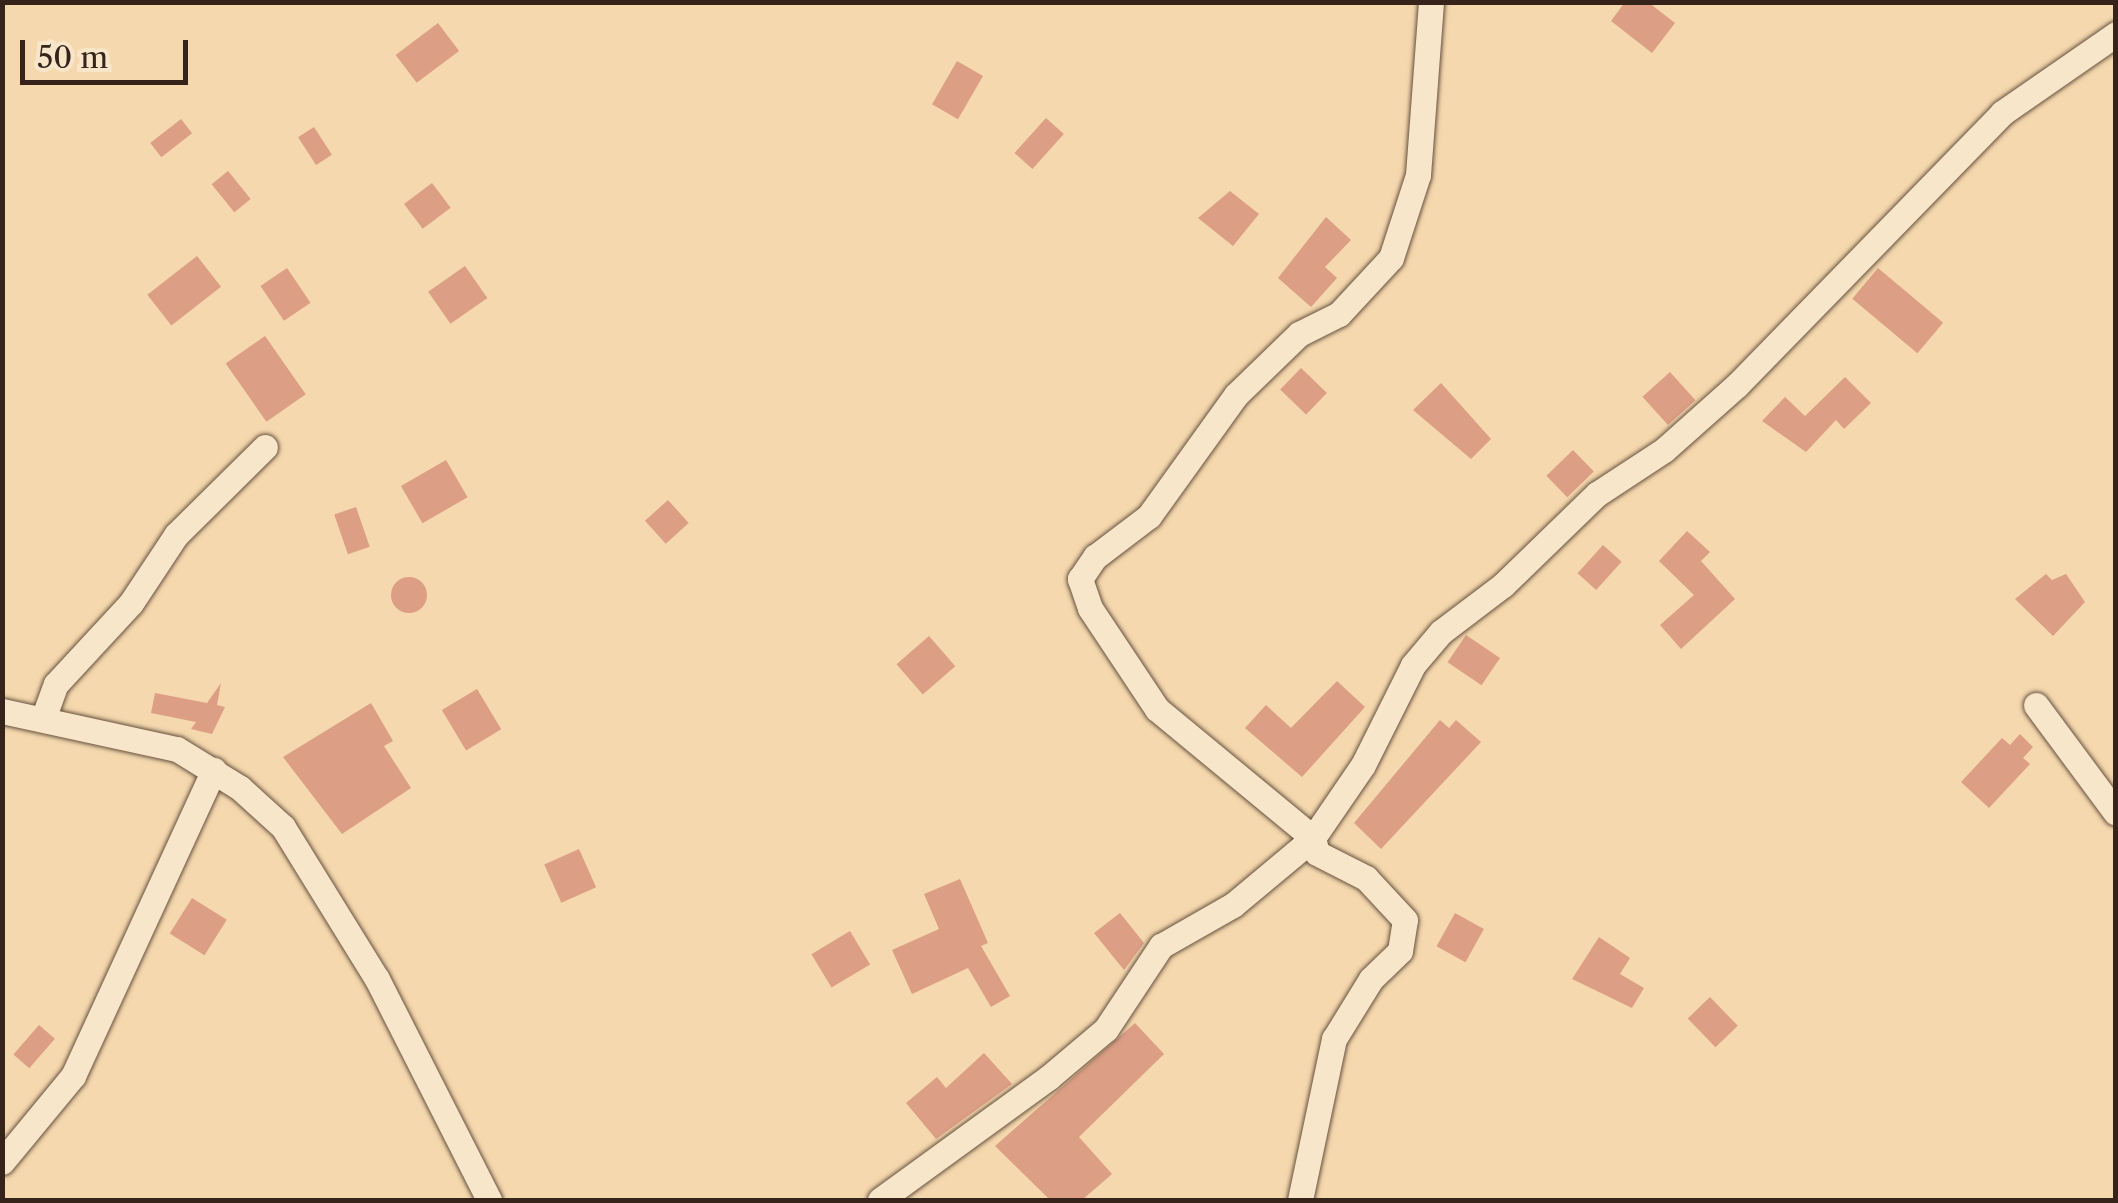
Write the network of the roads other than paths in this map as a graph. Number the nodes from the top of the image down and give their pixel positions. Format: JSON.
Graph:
{"nodes":[{"id":1,"x":1431,"y":2,"type":"edge"},
{"id":2,"x":2116,"y":34,"type":"edge"},
{"id":3,"x":265,"y":448,"type":"dead end"},
{"id":4,"x":2036,"y":706,"type":"dead end"},
{"id":5,"x":2,"y":711,"type":"edge"},
{"id":6,"x":43,"y":719,"type":"junction"},
{"id":7,"x":214,"y":770,"type":"junction"},
{"id":8,"x":2116,"y":813,"type":"edge"},
{"id":9,"x":1313,"y":838,"type":"junction"},
{"id":10,"x":2,"y":1162,"type":"edge"},
{"id":11,"x":489,"y":1200,"type":"edge"},
{"id":12,"x":880,"y":1200,"type":"edge"},
{"id":13,"x":1300,"y":1200,"type":"edge"}],
"edges":[{"from":1,"to":9,"type":"street"},
{"from":2,"to":9,"type":"street"},
{"from":3,"to":6,"type":"street"},
{"from":4,"to":8,"type":"street"},
{"from":5,"to":6,"type":"street"},
{"from":6,"to":7,"type":"street"},
{"from":7,"to":10,"type":"street"},
{"from":7,"to":11,"type":"street"},
{"from":9,"to":12,"type":"street"},
{"from":9,"to":13,"type":"street"}]}
